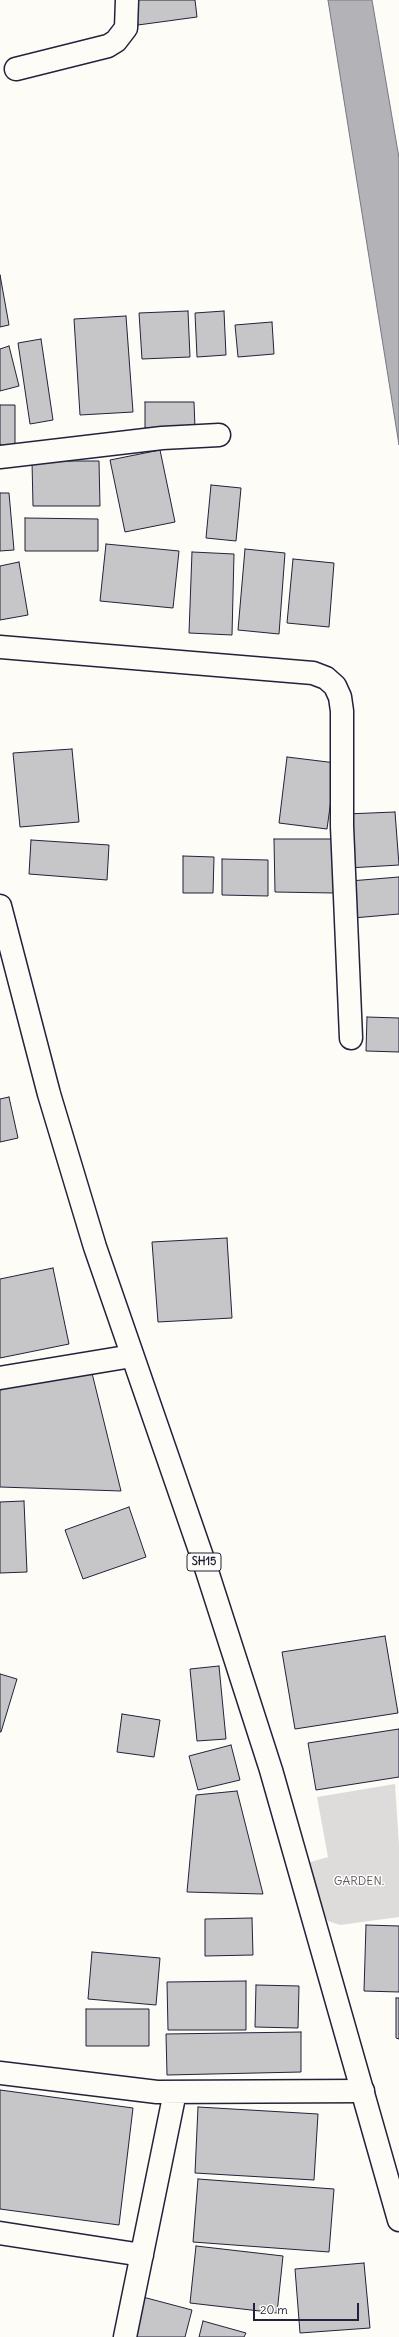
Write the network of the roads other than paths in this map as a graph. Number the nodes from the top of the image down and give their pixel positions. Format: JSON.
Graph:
{"nodes":[{"id":1,"x":127,"y":0,"type":"edge"},
{"id":2,"x":16,"y":69,"type":"dead end"},
{"id":3,"x":219,"y":435,"type":"dead end"},
{"id":4,"x":0,"y":457,"type":"edge"},
{"id":5,"x":0,"y":647,"type":"edge"},
{"id":6,"x":0,"y":906,"type":"edge"},
{"id":7,"x":350,"y":1038,"type":"dead end"},
{"id":8,"x":132,"y":1356,"type":"junction"},
{"id":9,"x":0,"y":1378,"type":"edge"},
{"id":10,"x":0,"y":2073,"type":"edge"},
{"id":11,"x":363,"y":2091,"type":"junction"},
{"id":12,"x":175,"y":2092,"type":"junction"},
{"id":13,"x":399,"y":2220,"type":"edge"},
{"id":14,"x":0,"y":2233,"type":"edge"},
{"id":15,"x":142,"y":2255,"type":"junction"},
{"id":16,"x":125,"y":2337,"type":"edge"}],
"edges":[{"from":1,"to":2,"type":"street"},
{"from":3,"to":4,"type":"street"},
{"from":5,"to":7,"type":"street"},
{"from":6,"to":8,"type":"street","number":"SH15"},
{"from":8,"to":9,"type":"street"},
{"from":8,"to":11,"type":"street","number":"SH15"},
{"from":10,"to":12,"type":"street"},
{"from":11,"to":12,"type":"street"},
{"from":11,"to":13,"type":"street","number":"SH15"},
{"from":12,"to":15,"type":"street"},
{"from":14,"to":15,"type":"street"},
{"from":15,"to":16,"type":"street"}]}
